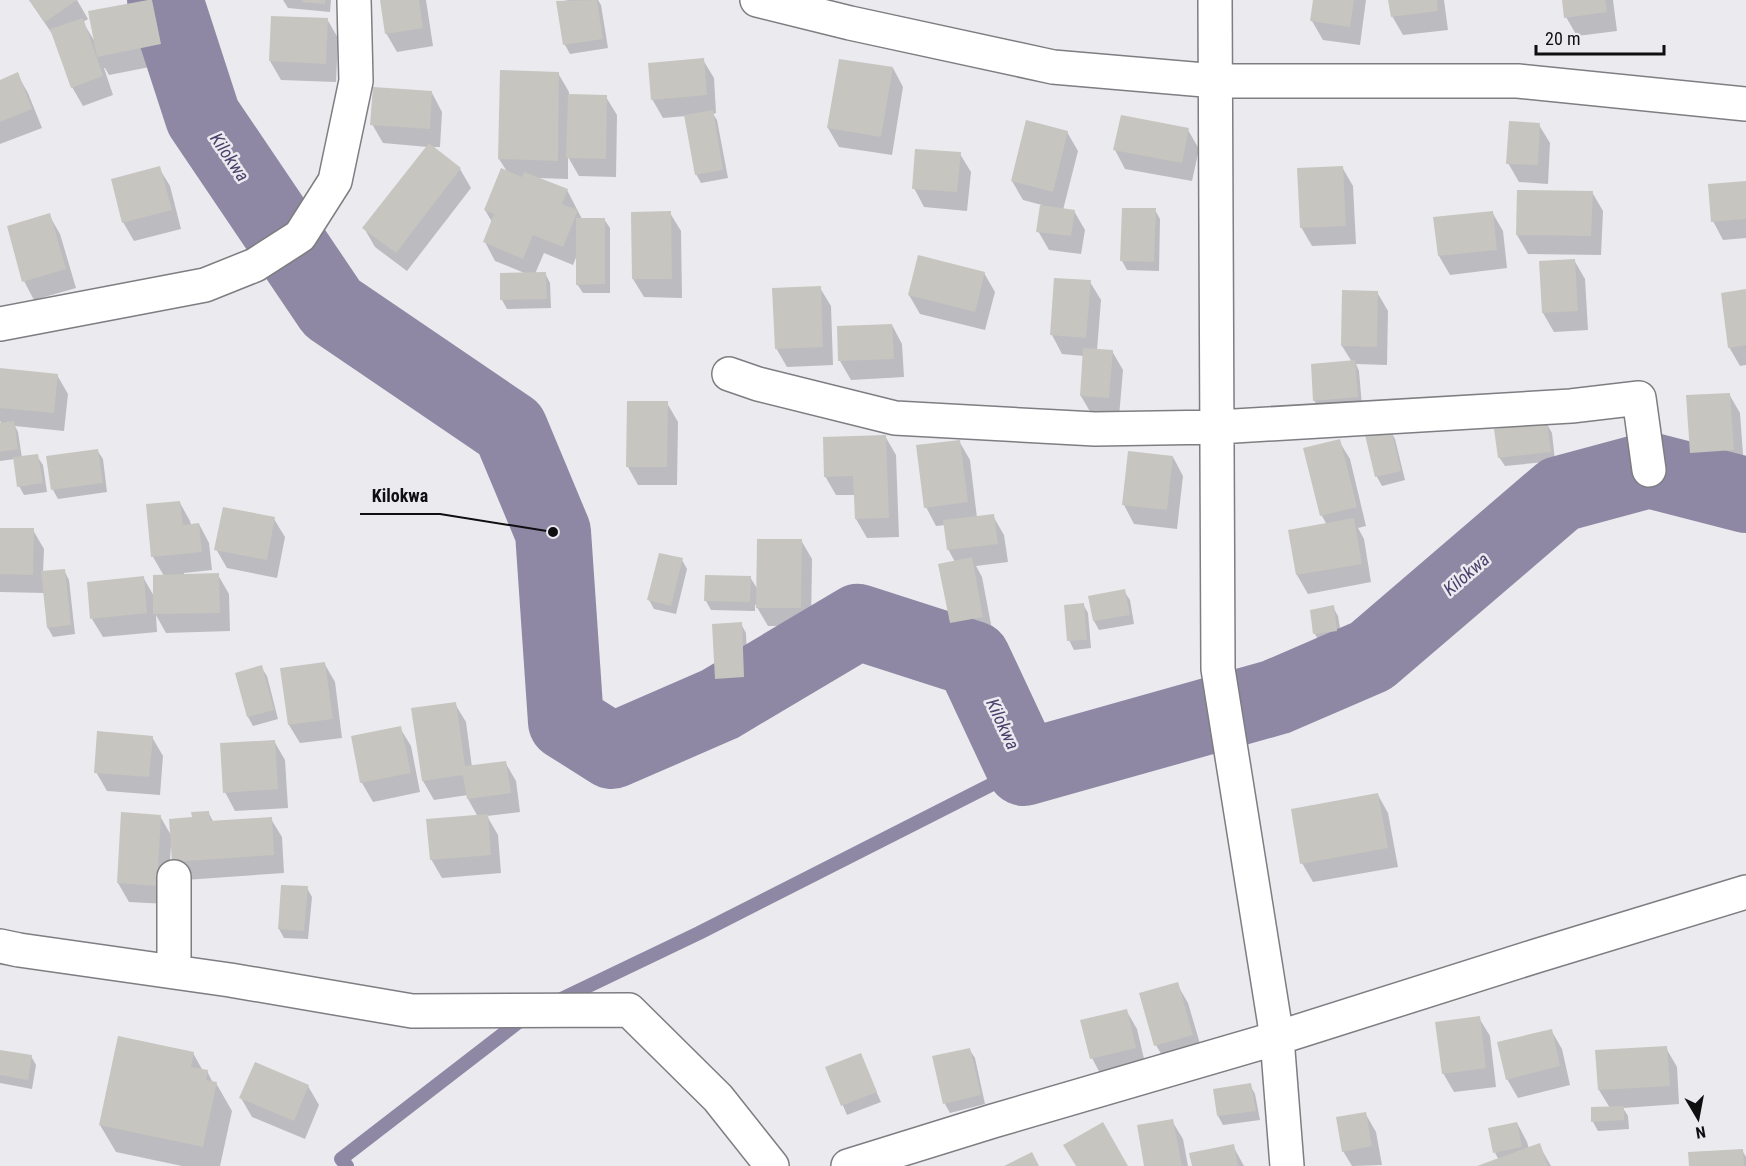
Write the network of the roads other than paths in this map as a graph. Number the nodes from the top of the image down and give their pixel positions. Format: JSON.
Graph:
{"nodes":[{"id":1,"x":354,"y":0,"type":"edge"},
{"id":2,"x":757,"y":0,"type":"edge"},
{"id":3,"x":1215,"y":0,"type":"edge"},
{"id":4,"x":1216,"y":81,"type":"junction"},
{"id":5,"x":1746,"y":104,"type":"edge"},
{"id":6,"x":0,"y":324,"type":"edge"},
{"id":7,"x":729,"y":374,"type":"dead end"},
{"id":8,"x":1218,"y":428,"type":"junction"},
{"id":9,"x":1649,"y":470,"type":"dead end"},
{"id":10,"x":174,"y":877,"type":"dead end"},
{"id":11,"x":1746,"y":892,"type":"edge"},
{"id":12,"x":0,"y":946,"type":"edge"},
{"id":13,"x":174,"y":972,"type":"junction"},
{"id":14,"x":1277,"y":1038,"type":"junction"},
{"id":15,"x":772,"y":1166,"type":"edge"},
{"id":16,"x":848,"y":1166,"type":"edge"},
{"id":17,"x":1287,"y":1166,"type":"edge"}],
"edges":[{"from":1,"to":6,"type":"street"},
{"from":2,"to":4,"type":"street"},
{"from":3,"to":4,"type":"street"},
{"from":4,"to":5,"type":"street"},
{"from":4,"to":8,"type":"street"},
{"from":7,"to":8,"type":"street"},
{"from":8,"to":9,"type":"street"},
{"from":8,"to":14,"type":"street"},
{"from":10,"to":13,"type":"street"},
{"from":11,"to":14,"type":"street"},
{"from":12,"to":13,"type":"street"},
{"from":13,"to":15,"type":"street"},
{"from":14,"to":16,"type":"street"},
{"from":14,"to":17,"type":"street"}]}
